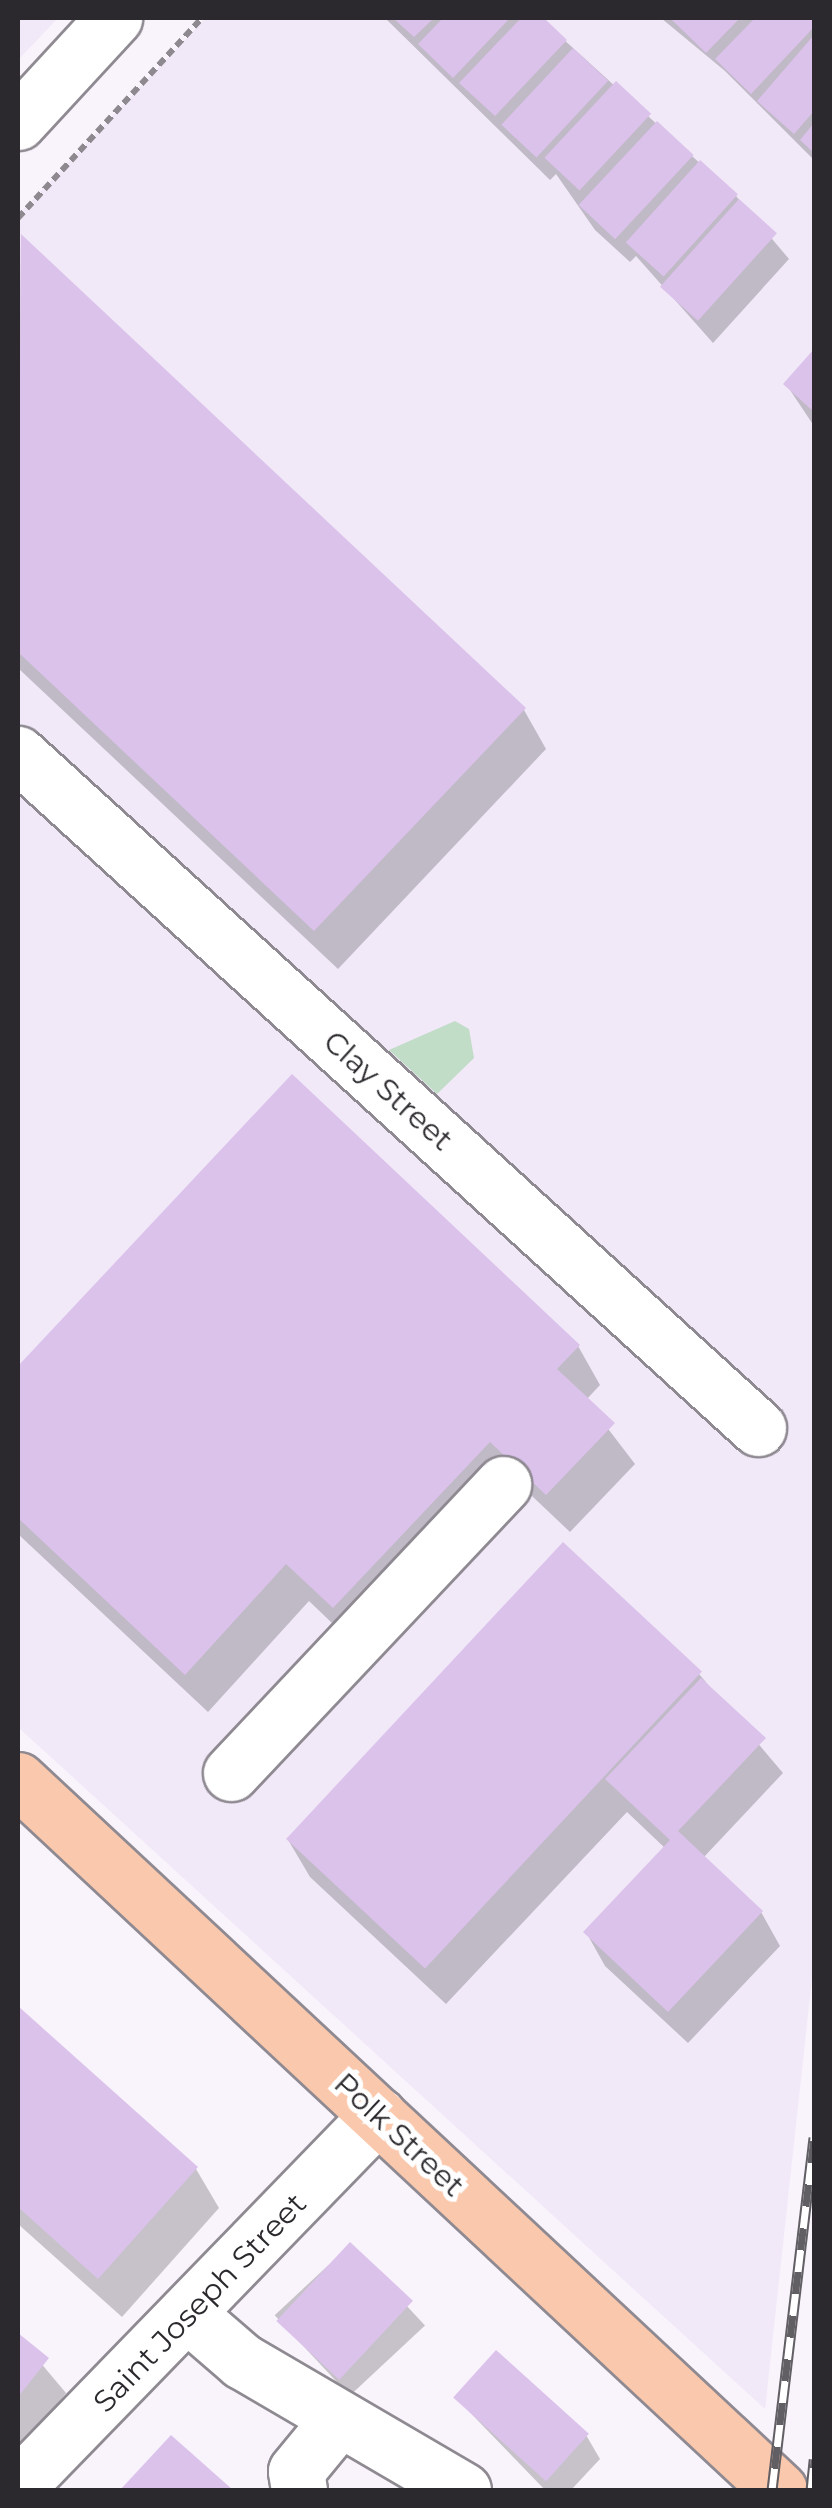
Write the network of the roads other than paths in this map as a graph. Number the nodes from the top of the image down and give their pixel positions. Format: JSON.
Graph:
{"nodes":[{"id":1,"x":114,"y":18,"type":"edge"},
{"id":2,"x":18,"y":122,"type":"edge"},
{"id":3,"x":18,"y":754,"type":"edge"},
{"id":4,"x":758,"y":1428,"type":"dead end"},
{"id":5,"x":504,"y":1484,"type":"dead end"},
{"id":6,"x":231,"y":1772,"type":"dead end"},
{"id":7,"x":18,"y":1780,"type":"edge"},
{"id":8,"x":378,"y":2115,"type":"junction"},
{"id":9,"x":191,"y":2317,"type":"junction"},
{"id":10,"x":338,"y":2420,"type":"junction"},
{"id":11,"x":18,"y":2486,"type":"edge"},
{"id":12,"x":300,"y":2490,"type":"edge"},
{"id":13,"x":464,"y":2490,"type":"edge"},
{"id":14,"x":779,"y":2490,"type":"edge"}],
"edges":[{"from":1,"to":2,"type":"street"},
{"from":3,"to":4,"type":"street","name":"Clay Street"},
{"from":5,"to":6,"type":"street"},
{"from":7,"to":8,"type":"main road","name":"Polk Street"},
{"from":8,"to":9,"type":"street","name":"Saint Joseph Street"},
{"from":8,"to":14,"type":"main road","name":"Polk Street"},
{"from":9,"to":10,"type":"street"},
{"from":9,"to":11,"type":"street","name":"Saint Joseph Street"},
{"from":10,"to":12,"type":"street"},
{"from":10,"to":13,"type":"street"}]}
